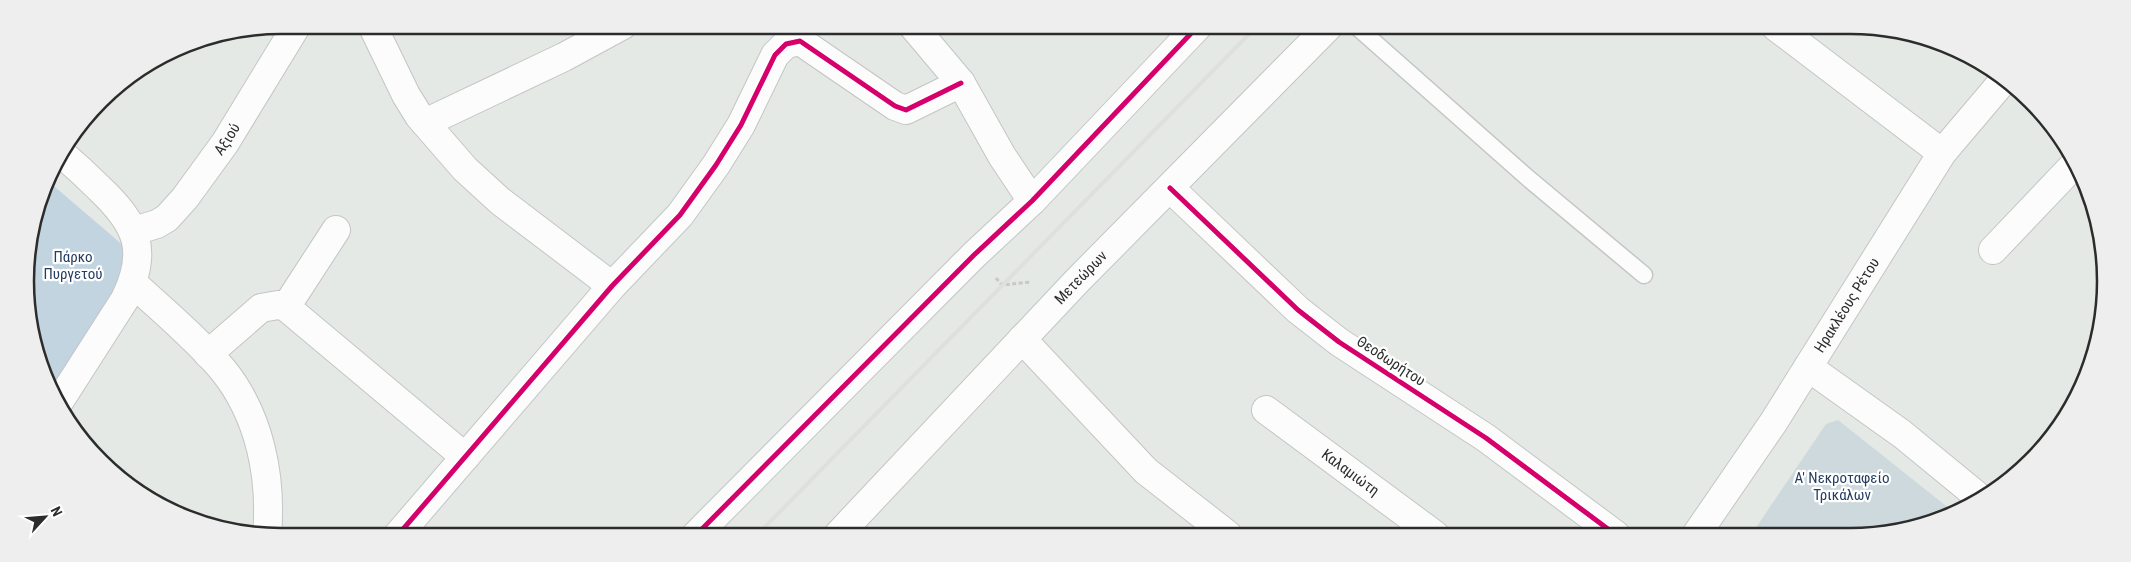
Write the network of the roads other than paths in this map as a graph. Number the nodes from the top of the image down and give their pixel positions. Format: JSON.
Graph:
{"nodes":[{"id":1,"x":292,"y":34,"type":"edge"},
{"id":2,"x":376,"y":34,"type":"edge"},
{"id":3,"x":607,"y":34,"type":"edge"},
{"id":4,"x":920,"y":34,"type":"edge"},
{"id":5,"x":1190,"y":34,"type":"edge"},
{"id":6,"x":1321,"y":34,"type":"edge"},
{"id":7,"x":1365,"y":34,"type":"edge"},
{"id":8,"x":1785,"y":34,"type":"edge"},
{"id":9,"x":961,"y":82,"type":"junction"},
{"id":10,"x":2000,"y":84,"type":"edge"},
{"id":11,"x":424,"y":123,"type":"junction"},
{"id":12,"x":1942,"y":153,"type":"junction"},
{"id":13,"x":66,"y":158,"type":"edge"},
{"id":14,"x":2071,"y":169,"type":"edge"},
{"id":15,"x":1170,"y":188,"type":"junction"},
{"id":16,"x":1032,"y":201,"type":"junction"},
{"id":17,"x":336,"y":230,"type":"dead end"},
{"id":18,"x":134,"y":231,"type":"junction"},
{"id":19,"x":1993,"y":250,"type":"dead end"},
{"id":20,"x":1644,"y":275,"type":"dead end"},
{"id":21,"x":133,"y":282,"type":"junction"},
{"id":22,"x":612,"y":286,"type":"junction"},
{"id":23,"x":286,"y":307,"type":"junction"},
{"id":24,"x":1022,"y":339,"type":"junction"},
{"id":25,"x":208,"y":354,"type":"junction"},
{"id":26,"x":1808,"y":367,"type":"junction"},
{"id":27,"x":62,"y":397,"type":"edge"},
{"id":28,"x":1266,"y":410,"type":"dead end"},
{"id":29,"x":466,"y":457,"type":"junction"},
{"id":30,"x":1975,"y":494,"type":"edge"},
{"id":31,"x":267,"y":528,"type":"edge"},
{"id":32,"x":404,"y":528,"type":"edge"},
{"id":33,"x":703,"y":528,"type":"edge"},
{"id":34,"x":845,"y":528,"type":"edge"},
{"id":35,"x":1219,"y":528,"type":"edge"},
{"id":36,"x":1426,"y":528,"type":"edge"},
{"id":37,"x":1607,"y":528,"type":"edge"},
{"id":38,"x":1701,"y":528,"type":"edge"}],
"edges":[{"from":1,"to":18,"type":"street","name":"Αξιού"},
{"from":2,"to":11,"type":"street"},
{"from":3,"to":11,"type":"street"},
{"from":4,"to":9,"type":"street"},
{"from":5,"to":16,"type":"street"},
{"from":6,"to":15,"type":"street","name":"Μετεώρων"},
{"from":7,"to":20,"type":"lane"},
{"from":8,"to":12,"type":"street"},
{"from":9,"to":16,"type":"street"},
{"from":9,"to":22,"type":"street"},
{"from":10,"to":12,"type":"street","name":"Ηρακλέους Ρέτου"},
{"from":11,"to":22,"type":"street"},
{"from":12,"to":26,"type":"street","name":"Ηρακλέους Ρέτου"},
{"from":13,"to":18,"type":"street"},
{"from":14,"to":19,"type":"street"},
{"from":15,"to":24,"type":"street","name":"Μετεώρων"},
{"from":15,"to":37,"type":"street","name":"Θεοδωρήτου"},
{"from":16,"to":33,"type":"street"},
{"from":17,"to":23,"type":"street"},
{"from":18,"to":21,"type":"street"},
{"from":21,"to":25,"type":"street"},
{"from":21,"to":27,"type":"street"},
{"from":22,"to":29,"type":"street"},
{"from":23,"to":25,"type":"street"},
{"from":23,"to":29,"type":"street"},
{"from":24,"to":34,"type":"street","name":"Μετεώρων"},
{"from":24,"to":35,"type":"street"},
{"from":25,"to":31,"type":"street"},
{"from":26,"to":30,"type":"street"},
{"from":26,"to":38,"type":"street","name":"Ηρακλέους Ρέτου"},
{"from":28,"to":36,"type":"street","name":"Καλαμιώτη"},
{"from":29,"to":32,"type":"street"}]}
